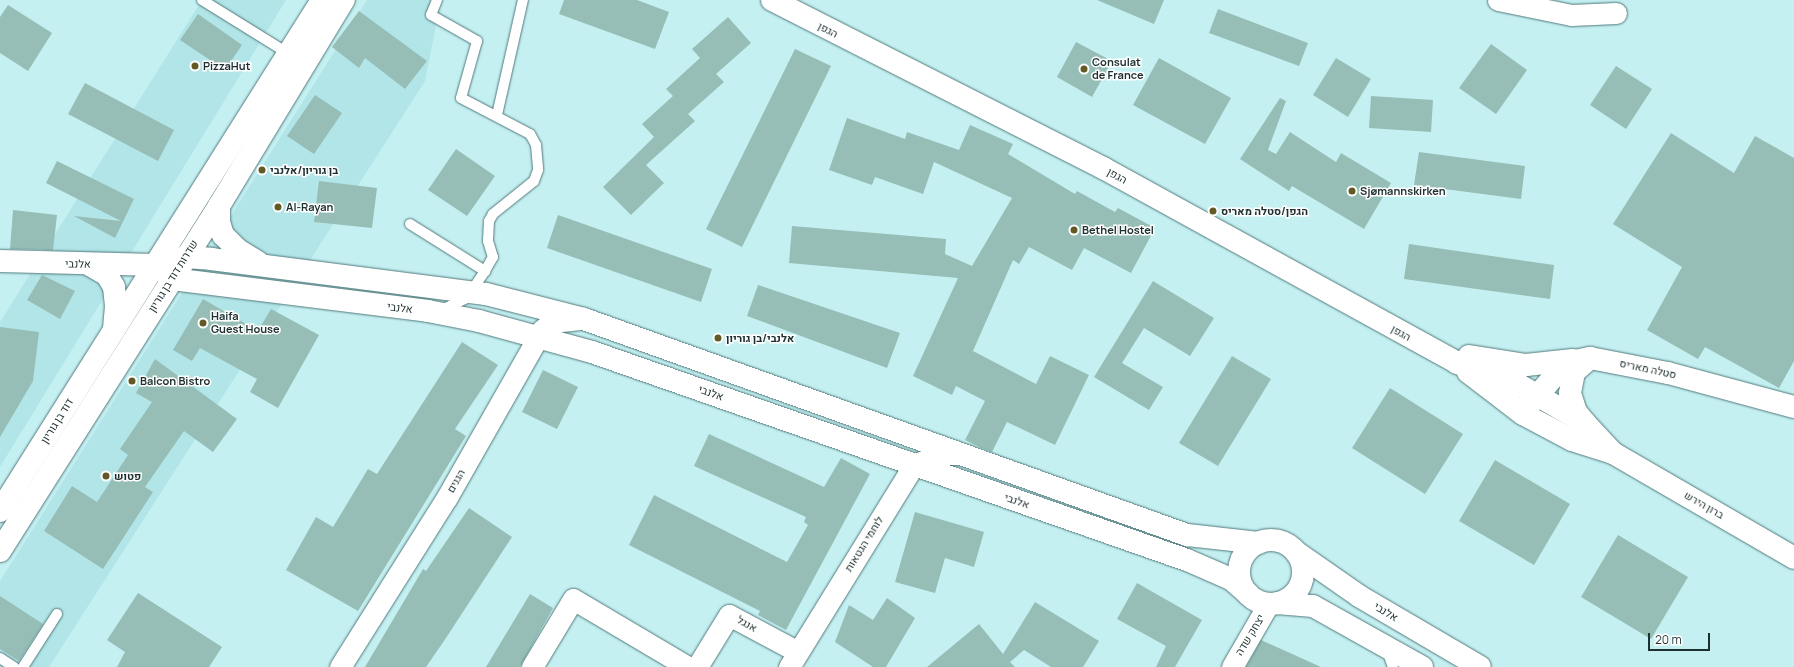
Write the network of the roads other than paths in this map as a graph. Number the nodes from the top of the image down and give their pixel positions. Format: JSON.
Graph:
{"nodes":[{"id":1,"x":202,"y":0,"type":"edge"},
{"id":2,"x":322,"y":0,"type":"edge"},
{"id":3,"x":344,"y":0,"type":"edge"},
{"id":4,"x":437,"y":0,"type":"edge"},
{"id":5,"x":523,"y":0,"type":"edge"},
{"id":6,"x":772,"y":0,"type":"edge"},
{"id":7,"x":1498,"y":0,"type":"edge"},
{"id":8,"x":1616,"y":13,"type":"dead end"},
{"id":9,"x":288,"y":54,"type":"junction"},
{"id":10,"x":496,"y":115,"type":"junction"},
{"id":11,"x":219,"y":206,"type":"junction"},
{"id":12,"x":410,"y":224,"type":"dead end"},
{"id":13,"x":185,"y":257,"type":"junction"},
{"id":14,"x":0,"y":261,"type":"edge"},
{"id":15,"x":88,"y":264,"type":"junction"},
{"id":16,"x":265,"y":265,"type":"junction"},
{"id":17,"x":486,"y":271,"type":"junction"},
{"id":18,"x":164,"y":272,"type":"junction"},
{"id":19,"x":473,"y":291,"type":"junction"},
{"id":20,"x":428,"y":311,"type":"junction"},
{"id":21,"x":584,"y":319,"type":"junction"},
{"id":22,"x":114,"y":332,"type":"junction"},
{"id":23,"x":539,"y":336,"type":"junction"},
{"id":24,"x":1425,"y":345,"type":"junction"},
{"id":25,"x":1582,"y":359,"type":"junction"},
{"id":26,"x":1457,"y":363,"type":"junction"},
{"id":27,"x":1537,"y":395,"type":"junction"},
{"id":28,"x":1794,"y":407,"type":"edge"},
{"id":29,"x":1523,"y":414,"type":"junction"},
{"id":30,"x":1585,"y":423,"type":"junction"},
{"id":31,"x":1613,"y":453,"type":"junction"},
{"id":32,"x":962,"y":454,"type":"junction"},
{"id":33,"x":914,"y":465,"type":"junction"},
{"id":34,"x":0,"y":511,"type":"edge"},
{"id":35,"x":1258,"y":542,"type":"junction"},
{"id":36,"x":0,"y":551,"type":"edge"},
{"id":37,"x":1296,"y":552,"type":"junction"},
{"id":38,"x":1794,"y":558,"type":"edge"},
{"id":39,"x":1248,"y":594,"type":"junction"},
{"id":40,"x":1273,"y":603,"type":"junction"},
{"id":41,"x":57,"y":614,"type":"dead end"},
{"id":42,"x":1384,"y":645,"type":"junction"},
{"id":43,"x":0,"y":658,"type":"edge"},
{"id":44,"x":793,"y":660,"type":"edge"},
{"id":45,"x":14,"y":667,"type":"edge"},
{"id":46,"x":23,"y":667,"type":"edge"},
{"id":47,"x":340,"y":667,"type":"edge"},
{"id":48,"x":532,"y":667,"type":"edge"},
{"id":49,"x":688,"y":667,"type":"edge"},
{"id":50,"x":697,"y":667,"type":"edge"},
{"id":51,"x":1232,"y":667,"type":"edge"},
{"id":52,"x":1394,"y":667,"type":"edge"},
{"id":53,"x":1422,"y":667,"type":"edge"},
{"id":54,"x":1480,"y":667,"type":"edge"}],
"edges":[{"from":1,"to":9,"type":"lane"},
{"from":2,"to":9,"type":"street","name":"שדרות דוד בן גוריון"},
{"from":3,"to":11,"type":"street","name":"שדרות דוד בן גוריון"},
{"from":4,"to":10,"type":"lane"},
{"from":5,"to":10,"type":"lane"},
{"from":6,"to":24,"type":"street","name":"הגפן"},
{"from":7,"to":8,"type":"street"},
{"from":9,"to":18,"type":"street","name":"שדרות דוד בן גוריון"},
{"from":10,"to":17,"type":"lane"},
{"from":11,"to":13,"type":"street","name":"שדרות דוד בן גוריון"},
{"from":11,"to":16,"type":"street"},
{"from":12,"to":17,"type":"lane"},
{"from":13,"to":16,"type":"street","name":"אלנבי"},
{"from":13,"to":18,"type":"street","name":"אלנבי"},
{"from":14,"to":15,"type":"street","name":"אלנבי"},
{"from":15,"to":18,"type":"street","name":"אלנבי"},
{"from":15,"to":22,"type":"street"},
{"from":16,"to":19,"type":"street","name":"אלנבי"},
{"from":17,"to":19,"type":"lane"},
{"from":18,"to":20,"type":"street","name":"אלנבי"},
{"from":18,"to":22,"type":"street","name":"שדרות דוד בן גוריון"},
{"from":18,"to":36,"type":"street","name":"שדרות דוד בן גוריון"},
{"from":19,"to":20,"type":"lane"},
{"from":19,"to":21,"type":"street","name":"אלנבי"},
{"from":20,"to":23,"type":"street","name":"אלנבי"},
{"from":21,"to":23,"type":"street","name":"הגנים"},
{"from":21,"to":32,"type":"street","name":"אלנבי"},
{"from":22,"to":34,"type":"street","name":"דוד בן גוריון"},
{"from":23,"to":33,"type":"street","name":"אלנבי"},
{"from":23,"to":47,"type":"street","name":"הגנים"},
{"from":24,"to":25,"type":"street","name":"סטלה מאריס"},
{"from":24,"to":26,"type":"street","name":"הגפן"},
{"from":25,"to":27,"type":"street"},
{"from":25,"to":28,"type":"street","name":"סטלה מאריס"},
{"from":25,"to":30,"type":"street"},
{"from":26,"to":27,"type":"street","name":"הגפן"},
{"from":26,"to":29,"type":"street","name":"הגפן"},
{"from":27,"to":29,"type":"street"},
{"from":27,"to":30,"type":"street","name":"ברון הירש"},
{"from":29,"to":31,"type":"street","name":"ברון הירש"},
{"from":30,"to":31,"type":"street","name":"ברון הירש"},
{"from":31,"to":38,"type":"street","name":"ברון הירש"},
{"from":32,"to":33,"type":"street"},
{"from":32,"to":35,"type":"street","name":"אלנבי"},
{"from":33,"to":39,"type":"street","name":"אלנבי"},
{"from":33,"to":44,"type":"street","name":"לוחמי הגטאות"},
{"from":35,"to":37,"type":"street","name":"אלנבי"},
{"from":35,"to":39,"type":"street"},
{"from":37,"to":40,"type":"street"},
{"from":37,"to":54,"type":"street","name":"אלנבי"},
{"from":39,"to":40,"type":"street","name":"אלנבי"},
{"from":40,"to":42,"type":"street","name":"אלנבי"},
{"from":40,"to":51,"type":"street","name":"יצחק שדה"},
{"from":41,"to":46,"type":"lane"},
{"from":42,"to":52,"type":"lane"},
{"from":42,"to":53,"type":"street","name":"אלנבי"},
{"from":43,"to":45,"type":"lane"},
{"from":44,"to":50,"type":"street","name":"אנגל"},
{"from":48,"to":49,"type":"street"}]}
